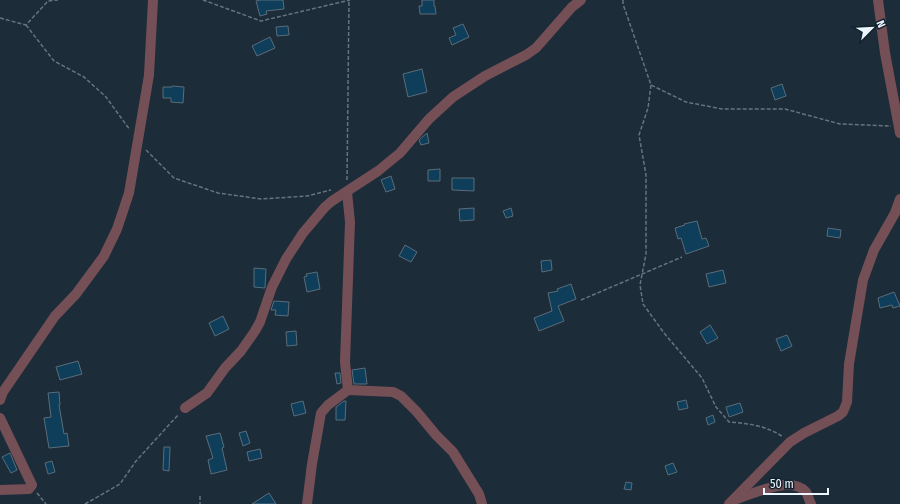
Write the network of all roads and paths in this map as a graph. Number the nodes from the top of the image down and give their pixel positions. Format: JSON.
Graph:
{"nodes":[{"id":1,"x":58,"y":0,"type":"edge"},
{"id":2,"x":154,"y":0,"type":"edge"},
{"id":3,"x":204,"y":0,"type":"edge"},
{"id":4,"x":349,"y":0,"type":"edge"},
{"id":5,"x":581,"y":0,"type":"edge"},
{"id":6,"x":624,"y":0,"type":"edge"},
{"id":7,"x":878,"y":0,"type":"edge"},
{"id":8,"x":0,"y":18,"type":"edge"},
{"id":9,"x":26,"y":25,"type":"junction"},
{"id":10,"x":651,"y":85,"type":"junction"},
{"id":11,"x":899,"y":130,"type":"edge"},
{"id":12,"x":137,"y":142,"type":"junction"},
{"id":13,"x":334,"y":189,"type":"dead end"},
{"id":14,"x":347,"y":192,"type":"junction"},
{"id":15,"x":900,"y":199,"type":"edge"},
{"id":16,"x":682,"y":257,"type":"dead end"},
{"id":17,"x":642,"y":274,"type":"junction"},
{"id":18,"x":582,"y":300,"type":"dead end"},
{"id":19,"x":348,"y":390,"type":"junction"},
{"id":20,"x":0,"y":400,"type":"edge"},
{"id":21,"x":185,"y":408,"type":"joint"},
{"id":22,"x":0,"y":418,"type":"edge"},
{"id":23,"x":790,"y":442,"type":"junction"},
{"id":24,"x":32,"y":487,"type":"junction"},
{"id":25,"x":0,"y":490,"type":"edge"},
{"id":26,"x":200,"y":496,"type":"dead end"},
{"id":27,"x":730,"y":502,"type":"edge"},
{"id":28,"x":46,"y":504,"type":"edge"},
{"id":29,"x":85,"y":504,"type":"edge"},
{"id":30,"x":200,"y":504,"type":"edge"},
{"id":31,"x":308,"y":504,"type":"edge"},
{"id":32,"x":482,"y":504,"type":"edge"},
{"id":33,"x":810,"y":504,"type":"edge"}],
"edges":[{"from":1,"to":9,"type":"path"},
{"from":2,"to":12,"type":"street"},
{"from":3,"to":4,"type":"path"},
{"from":4,"to":14,"type":"path"},
{"from":5,"to":14,"type":"street"},
{"from":6,"to":10,"type":"path"},
{"from":7,"to":11,"type":"street"},
{"from":8,"to":9,"type":"path"},
{"from":9,"to":12,"type":"path"},
{"from":10,"to":11,"type":"path"},
{"from":10,"to":17,"type":"path"},
{"from":12,"to":13,"type":"path"},
{"from":12,"to":20,"type":"street"},
{"from":14,"to":19,"type":"street"},
{"from":14,"to":21,"type":"street"},
{"from":15,"to":23,"type":"street"},
{"from":16,"to":17,"type":"path"},
{"from":17,"to":18,"type":"path"},
{"from":17,"to":23,"type":"path"},
{"from":19,"to":31,"type":"street"},
{"from":19,"to":32,"type":"street"},
{"from":21,"to":29,"type":"path"},
{"from":22,"to":24,"type":"street"},
{"from":23,"to":27,"type":"street"},
{"from":24,"to":25,"type":"street"},
{"from":24,"to":28,"type":"path"},
{"from":26,"to":30,"type":"path"},
{"from":27,"to":33,"type":"street"}]}
